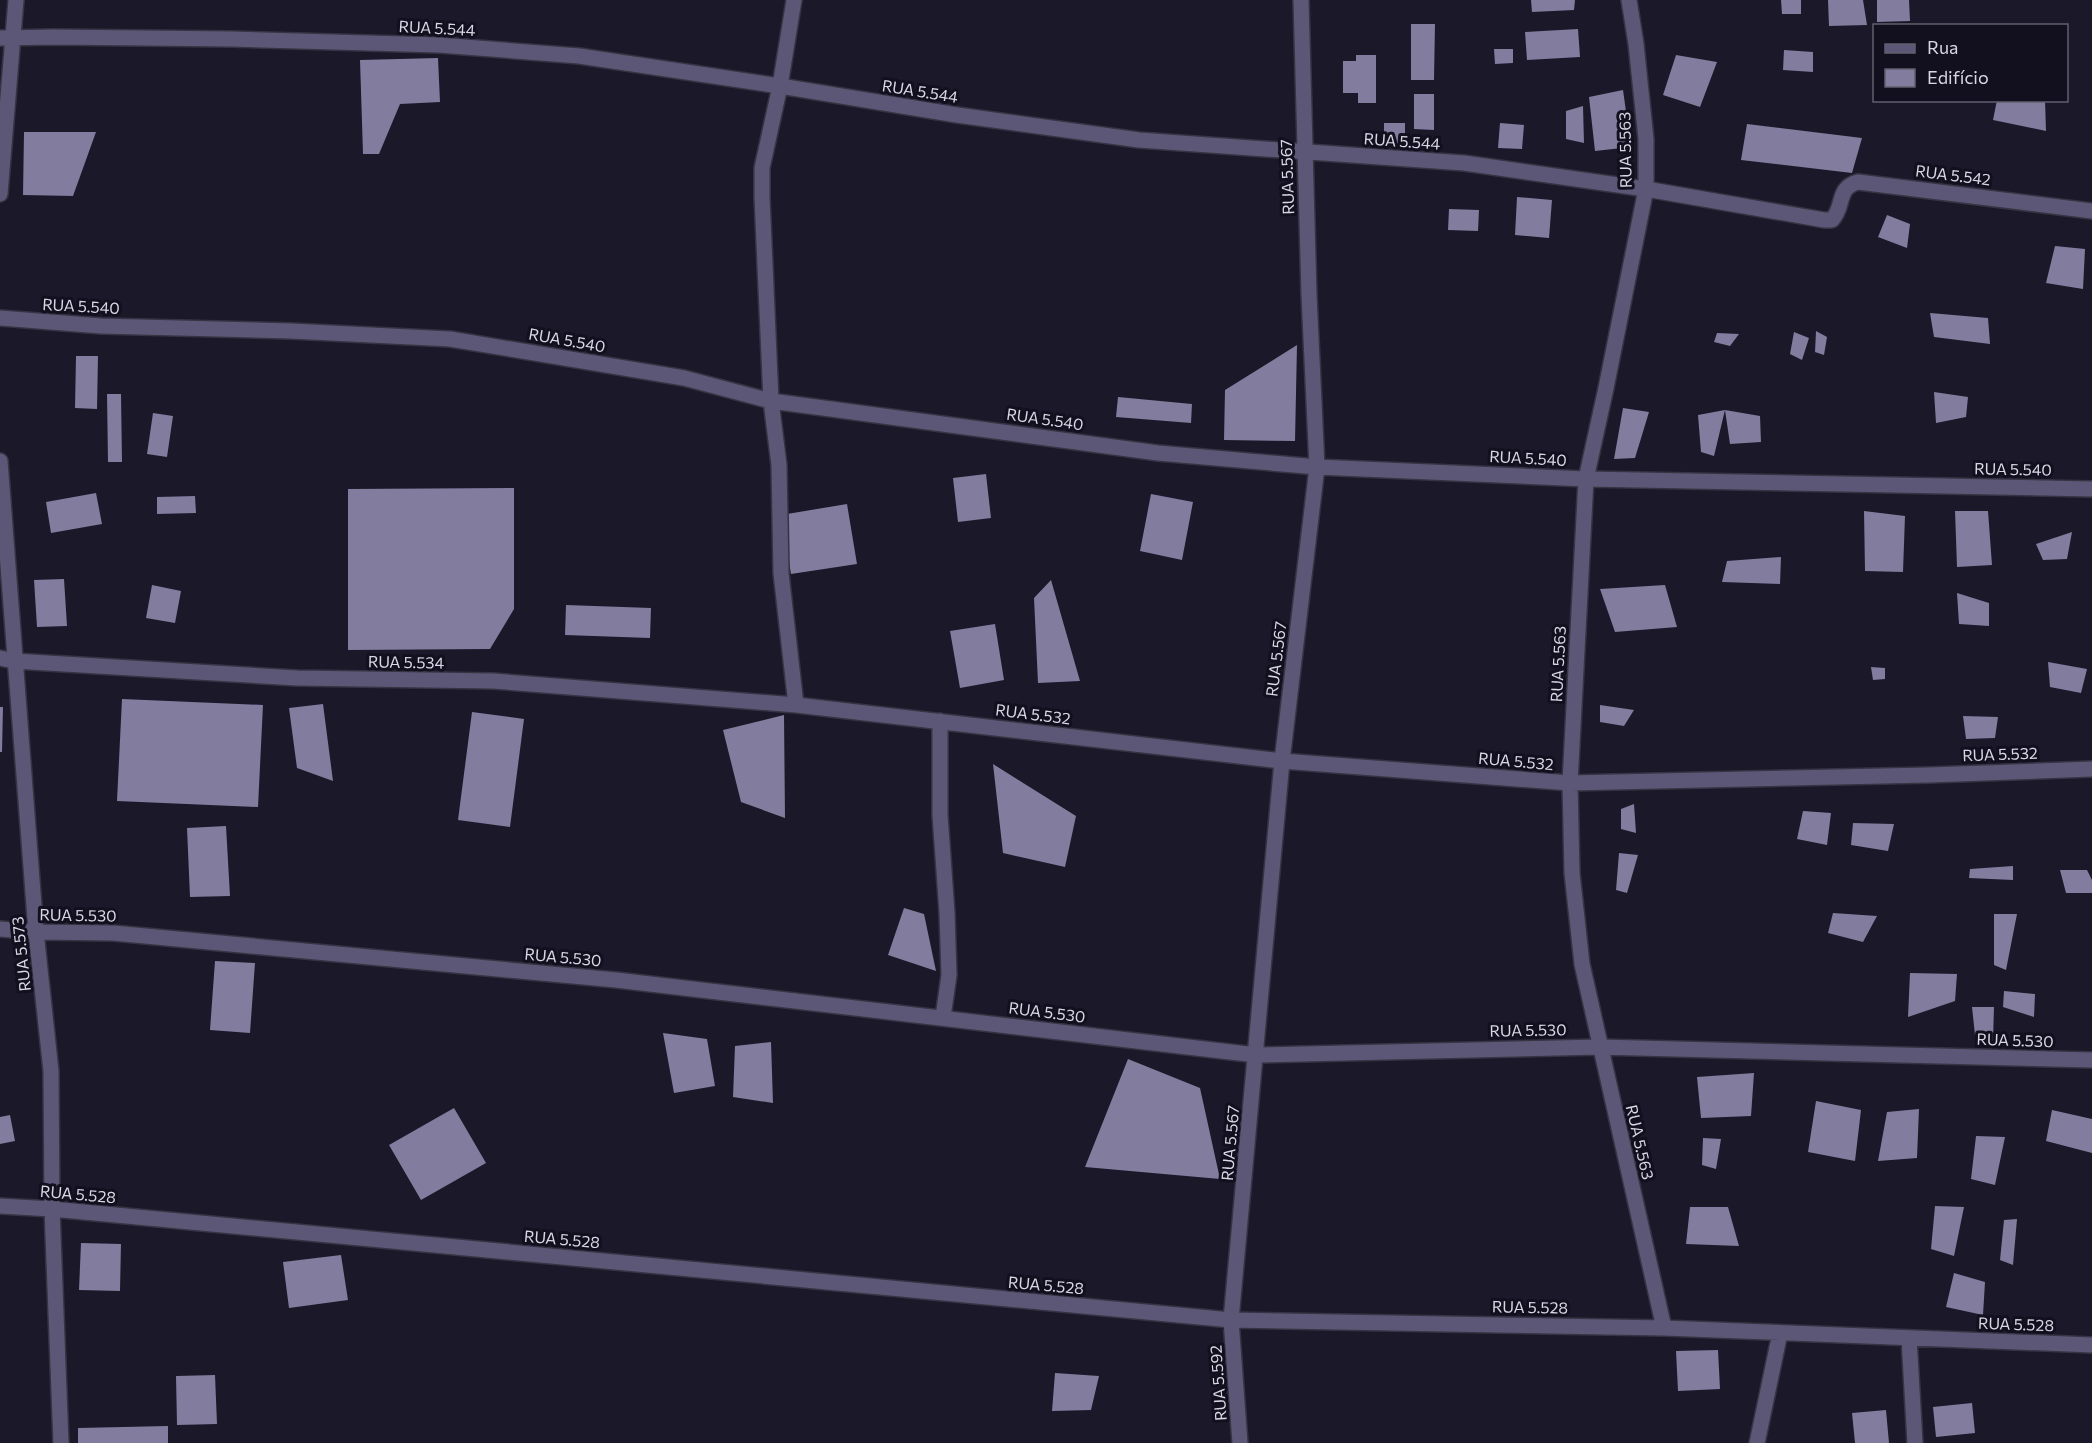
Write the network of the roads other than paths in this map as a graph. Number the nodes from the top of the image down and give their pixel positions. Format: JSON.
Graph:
{"nodes":[{"id":1,"x":16,"y":0,"type":"edge"},
{"id":2,"x":794,"y":0,"type":"edge"},
{"id":3,"x":1301,"y":0,"type":"edge"},
{"id":4,"x":1629,"y":0,"type":"edge"},
{"id":5,"x":7,"y":38,"type":"edge"},
{"id":6,"x":780,"y":86,"type":"junction"},
{"id":7,"x":1304,"y":153,"type":"junction"},
{"id":8,"x":1646,"y":189,"type":"junction"},
{"id":9,"x":0,"y":194,"type":"edge"},
{"id":10,"x":2092,"y":211,"type":"edge"},
{"id":11,"x":1832,"y":220,"type":"joint"},
{"id":12,"x":0,"y":318,"type":"edge"},
{"id":13,"x":771,"y":401,"type":"junction"},
{"id":14,"x":0,"y":461,"type":"edge"},
{"id":15,"x":1317,"y":467,"type":"junction"},
{"id":16,"x":1586,"y":479,"type":"junction"},
{"id":17,"x":2092,"y":489,"type":"edge"},
{"id":18,"x":7,"y":660,"type":"edge"},
{"id":19,"x":796,"y":705,"type":"junction"},
{"id":20,"x":940,"y":721,"type":"junction"},
{"id":21,"x":1282,"y":761,"type":"junction"},
{"id":22,"x":2092,"y":769,"type":"edge"},
{"id":23,"x":1570,"y":783,"type":"junction"},
{"id":24,"x":0,"y":929,"type":"edge"},
{"id":25,"x":36,"y":932,"type":"junction"},
{"id":26,"x":942,"y":1017,"type":"junction"},
{"id":27,"x":1600,"y":1047,"type":"junction"},
{"id":28,"x":1256,"y":1055,"type":"junction"},
{"id":29,"x":2092,"y":1060,"type":"edge"},
{"id":30,"x":0,"y":1206,"type":"edge"},
{"id":31,"x":52,"y":1209,"type":"junction"},
{"id":32,"x":1231,"y":1320,"type":"junction"},
{"id":33,"x":1664,"y":1328,"type":"junction"},
{"id":34,"x":1780,"y":1332,"type":"junction"},
{"id":35,"x":1909,"y":1338,"type":"junction"},
{"id":36,"x":2092,"y":1346,"type":"edge"},
{"id":37,"x":62,"y":1443,"type":"edge"},
{"id":38,"x":1240,"y":1443,"type":"edge"},
{"id":39,"x":1757,"y":1443,"type":"edge"},
{"id":40,"x":1915,"y":1443,"type":"edge"}],
"edges":[{"from":1,"to":5,"type":"street"},
{"from":2,"to":6,"type":"street"},
{"from":3,"to":7,"type":"street","name":"RUA 5.567"},
{"from":4,"to":8,"type":"street","name":"RUA 5.563"},
{"from":5,"to":6,"type":"street","name":"RUA 5.544"},
{"from":5,"to":9,"type":"street"},
{"from":6,"to":7,"type":"street","name":"RUA 5.544"},
{"from":6,"to":13,"type":"street"},
{"from":7,"to":8,"type":"street","name":"RUA 5.544"},
{"from":7,"to":15,"type":"street","name":"RUA 5.567"},
{"from":8,"to":11,"type":"street","name":"RUA 5.544"},
{"from":8,"to":16,"type":"street","name":"RUA 5.563"},
{"from":10,"to":11,"type":"street","name":"RUA 5.542"},
{"from":12,"to":13,"type":"street","name":"RUA 5.540"},
{"from":13,"to":15,"type":"street","name":"RUA 5.540"},
{"from":13,"to":19,"type":"street"},
{"from":14,"to":18,"type":"street","name":"RUA 5.573"},
{"from":15,"to":16,"type":"street","name":"RUA 5.540"},
{"from":15,"to":21,"type":"street","name":"RUA 5.567"},
{"from":16,"to":17,"type":"street","name":"RUA 5.540"},
{"from":16,"to":23,"type":"street","name":"RUA 5.563"},
{"from":18,"to":19,"type":"street","name":"RUA 5.534"},
{"from":18,"to":25,"type":"street","name":"RUA 5.573"},
{"from":19,"to":20,"type":"street","name":"RUA 5.534"},
{"from":20,"to":21,"type":"street","name":"RUA 5.532"},
{"from":20,"to":26,"type":"street"},
{"from":21,"to":23,"type":"street","name":"RUA 5.532"},
{"from":21,"to":28,"type":"street","name":"RUA 5.567"},
{"from":22,"to":23,"type":"street","name":"RUA 5.532"},
{"from":23,"to":27,"type":"street","name":"RUA 5.563"},
{"from":24,"to":25,"type":"street","name":"RUA 5.530"},
{"from":25,"to":26,"type":"street","name":"RUA 5.530"},
{"from":25,"to":31,"type":"street","name":"RUA 5.573"},
{"from":26,"to":28,"type":"street","name":"RUA 5.530"},
{"from":27,"to":28,"type":"street","name":"RUA 5.530"},
{"from":27,"to":29,"type":"street","name":"RUA 5.530"},
{"from":27,"to":33,"type":"street","name":"RUA 5.563"},
{"from":28,"to":32,"type":"street","name":"RUA 5.567"},
{"from":30,"to":31,"type":"street","name":"RUA 5.528"},
{"from":31,"to":32,"type":"street","name":"RUA 5.528"},
{"from":31,"to":37,"type":"street","name":"RUA 5.573"},
{"from":32,"to":33,"type":"street","name":"RUA 5.528"},
{"from":32,"to":38,"type":"street","name":"RUA 5.592"},
{"from":33,"to":34,"type":"street","name":"RUA 5.528"},
{"from":34,"to":35,"type":"street","name":"RUA 5.528"},
{"from":34,"to":39,"type":"street"},
{"from":35,"to":36,"type":"street","name":"RUA 5.528"},
{"from":35,"to":40,"type":"street"}]}
